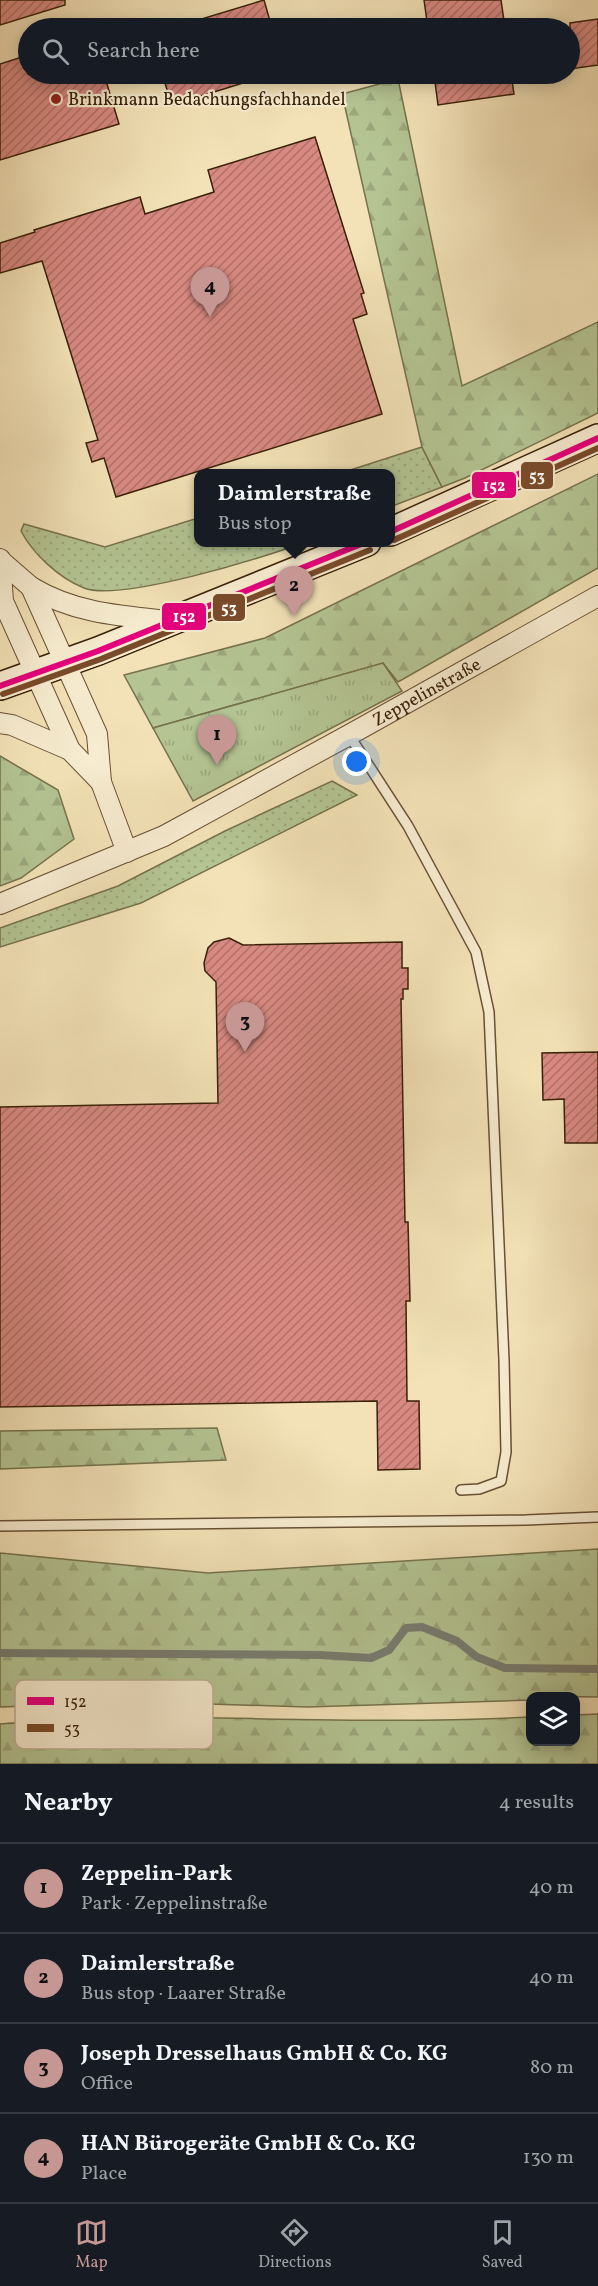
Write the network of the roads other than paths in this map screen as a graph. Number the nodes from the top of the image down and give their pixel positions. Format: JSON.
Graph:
{"nodes":[{"id":1,"x":598,"y":438,"type":"edge"},
{"id":2,"x":395,"y":530,"type":"edge"},
{"id":3,"x":357,"y":547,"type":"edge"},
{"id":4,"x":1,"y":560,"type":"edge"},
{"id":5,"x":31,"y":587,"type":"junction"},
{"id":6,"x":598,"y":596,"type":"edge"},
{"id":7,"x":171,"y":621,"type":"junction"},
{"id":8,"x":65,"y":663,"type":"junction"},
{"id":9,"x":35,"y":673,"type":"junction"},
{"id":10,"x":0,"y":686,"type":"edge"},
{"id":11,"x":0,"y":723,"type":"edge"},
{"id":12,"x":349,"y":735,"type":"junction"},
{"id":13,"x":70,"y":750,"type":"junction"},
{"id":14,"x":101,"y":782,"type":"junction"},
{"id":15,"x":127,"y":852,"type":"junction"},
{"id":16,"x":0,"y":904,"type":"edge"},
{"id":17,"x":461,"y":1490,"type":"dead end"},
{"id":18,"x":598,"y":1517,"type":"edge"},
{"id":19,"x":0,"y":1526,"type":"edge"}],
"edges":[{"from":1,"to":2,"type":"main road"},
{"from":3,"to":7,"type":"main road"},
{"from":4,"to":5,"type":"street"},
{"from":4,"to":9,"type":"street"},
{"from":5,"to":7,"type":"street"},
{"from":5,"to":8,"type":"street"},
{"from":6,"to":12,"type":"street","name":"Zeppelinstraße"},
{"from":7,"to":8,"type":"main road"},
{"from":8,"to":9,"type":"main road"},
{"from":8,"to":14,"type":"street"},
{"from":9,"to":10,"type":"main road"},
{"from":9,"to":13,"type":"street"},
{"from":11,"to":13,"type":"street"},
{"from":12,"to":15,"type":"street","name":"Zeppelinstraße"},
{"from":12,"to":17,"type":"lane"},
{"from":13,"to":14,"type":"street"},
{"from":14,"to":15,"type":"street"},
{"from":15,"to":16,"type":"street","name":"Zeppelinstraße"},
{"from":18,"to":19,"type":"lane"}]}
